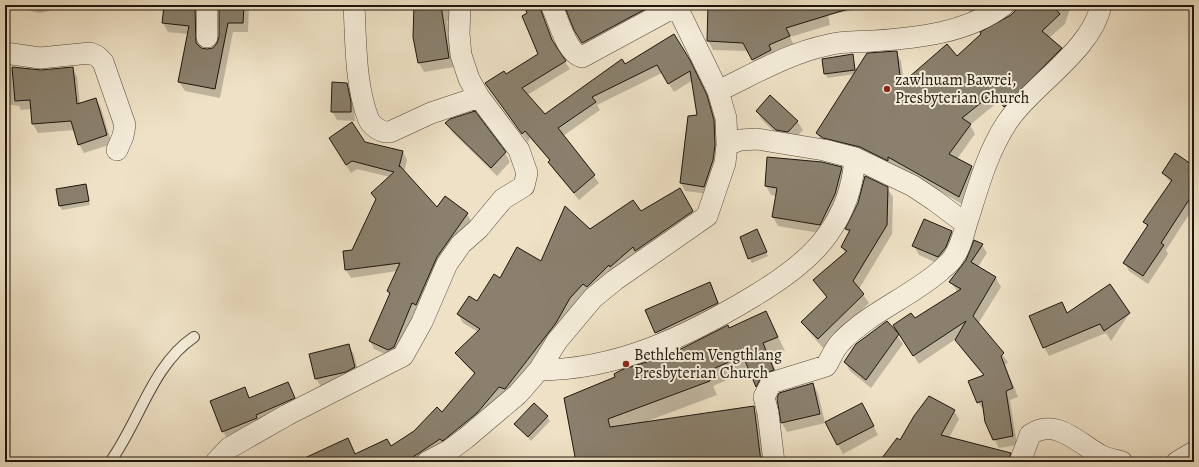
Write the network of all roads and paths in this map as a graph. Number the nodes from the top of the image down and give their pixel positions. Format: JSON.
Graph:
{"nodes":[{"id":1,"x":207,"y":5,"type":"edge"},
{"id":2,"x":354,"y":5,"type":"edge"},
{"id":3,"x":460,"y":5,"type":"edge"},
{"id":4,"x":552,"y":5,"type":"edge"},
{"id":5,"x":1004,"y":5,"type":"edge"},
{"id":6,"x":1101,"y":5,"type":"edge"},
{"id":7,"x":676,"y":6,"type":"edge"},
{"id":8,"x":208,"y":37,"type":"dead end"},
{"id":9,"x":5,"y":53,"type":"edge"},
{"id":10,"x":718,"y":91,"type":"junction"},
{"id":11,"x":479,"y":97,"type":"junction"},
{"id":12,"x":727,"y":145,"type":"junction"},
{"id":13,"x":117,"y":150,"type":"dead end"},
{"id":14,"x":855,"y":158,"type":"junction"},
{"id":15,"x":966,"y":224,"type":"junction"},
{"id":16,"x":194,"y":336,"type":"dead end"},
{"id":17,"x":539,"y":370,"type":"junction"},
{"id":18,"x":1194,"y":452,"type":"edge"},
{"id":19,"x":110,"y":462,"type":"edge"},
{"id":20,"x":216,"y":462,"type":"edge"},
{"id":21,"x":427,"y":462,"type":"edge"},
{"id":22,"x":774,"y":462,"type":"edge"},
{"id":23,"x":1020,"y":462,"type":"edge"},
{"id":24,"x":1122,"y":462,"type":"edge"},
{"id":25,"x":1177,"y":462,"type":"edge"}],
"edges":[{"from":1,"to":8,"type":"street"},
{"from":2,"to":11,"type":"street"},
{"from":3,"to":11,"type":"street"},
{"from":4,"to":7,"type":"street"},
{"from":5,"to":10,"type":"street"},
{"from":6,"to":15,"type":"street"},
{"from":7,"to":10,"type":"street"},
{"from":9,"to":13,"type":"street"},
{"from":10,"to":12,"type":"street"},
{"from":11,"to":20,"type":"street"},
{"from":12,"to":14,"type":"street"},
{"from":12,"to":17,"type":"street"},
{"from":14,"to":15,"type":"street"},
{"from":14,"to":17,"type":"street"},
{"from":15,"to":22,"type":"street"},
{"from":16,"to":19,"type":"lane"},
{"from":17,"to":21,"type":"street"},
{"from":18,"to":25,"type":"street"},
{"from":23,"to":24,"type":"street"}]}
